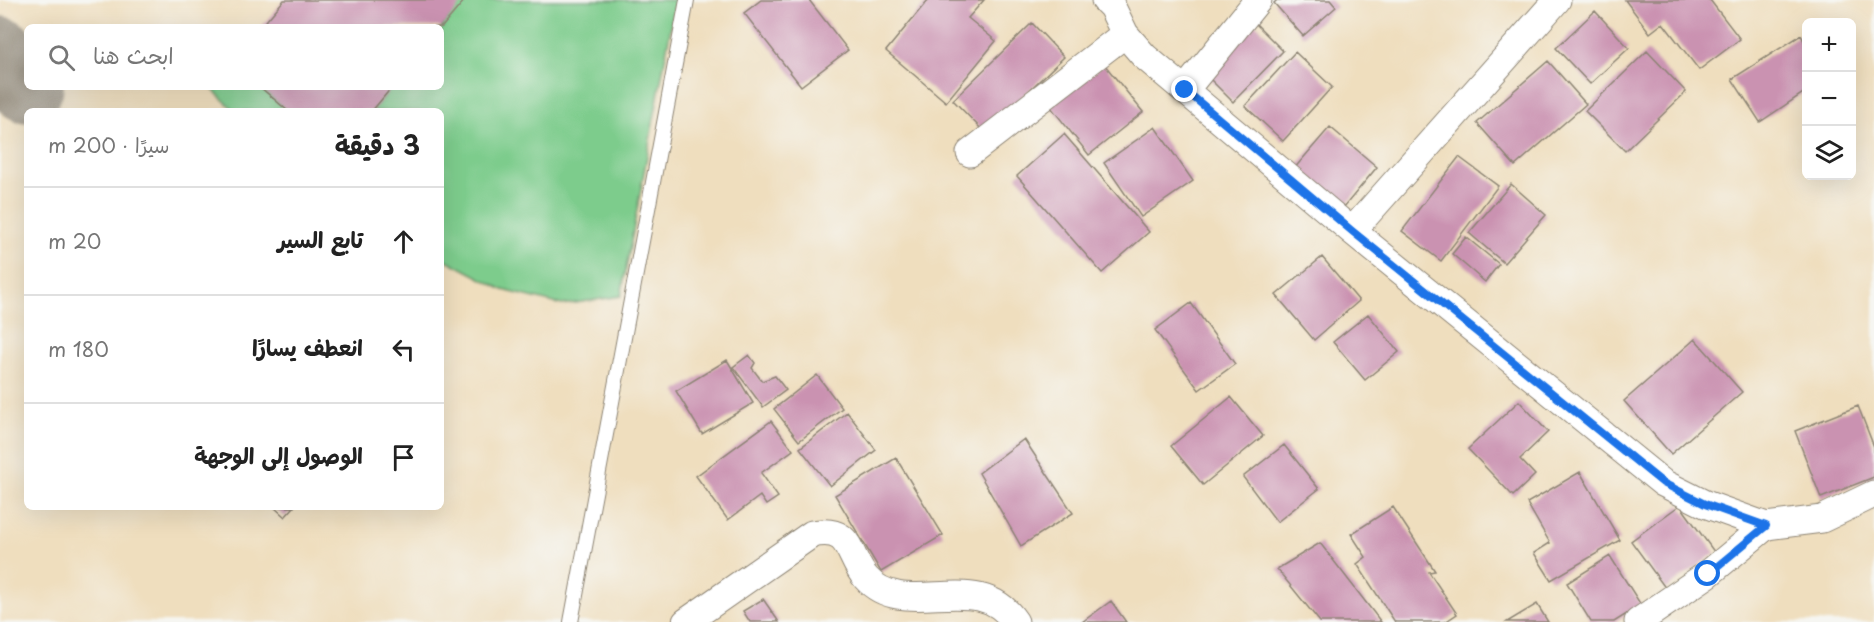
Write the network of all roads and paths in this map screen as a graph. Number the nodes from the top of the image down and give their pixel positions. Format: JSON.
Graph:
{"nodes":[{"id":1,"x":687,"y":0,"type":"edge"},
{"id":2,"x":1105,"y":0,"type":"edge"},
{"id":3,"x":1258,"y":0,"type":"edge"},
{"id":4,"x":1557,"y":0,"type":"edge"},
{"id":5,"x":1125,"y":34,"type":"junction"},
{"id":6,"x":1185,"y":90,"type":"junction"},
{"id":7,"x":970,"y":153,"type":"dead end"},
{"id":8,"x":1352,"y":231,"type":"junction"},
{"id":9,"x":1874,"y":494,"type":"edge"},
{"id":10,"x":1766,"y":526,"type":"junction"},
{"id":11,"x":572,"y":622,"type":"edge"},
{"id":12,"x":686,"y":622,"type":"edge"},
{"id":13,"x":1015,"y":622,"type":"edge"},
{"id":14,"x":1638,"y":622,"type":"edge"}],
"edges":[{"from":1,"to":11,"type":"lane"},
{"from":2,"to":5,"type":"street"},
{"from":3,"to":6,"type":"street"},
{"from":4,"to":8,"type":"street"},
{"from":5,"to":6,"type":"street"},
{"from":5,"to":7,"type":"street"},
{"from":6,"to":8,"type":"street"},
{"from":8,"to":10,"type":"street"},
{"from":9,"to":10,"type":"street"},
{"from":10,"to":14,"type":"street"},
{"from":12,"to":13,"type":"street"}]}
